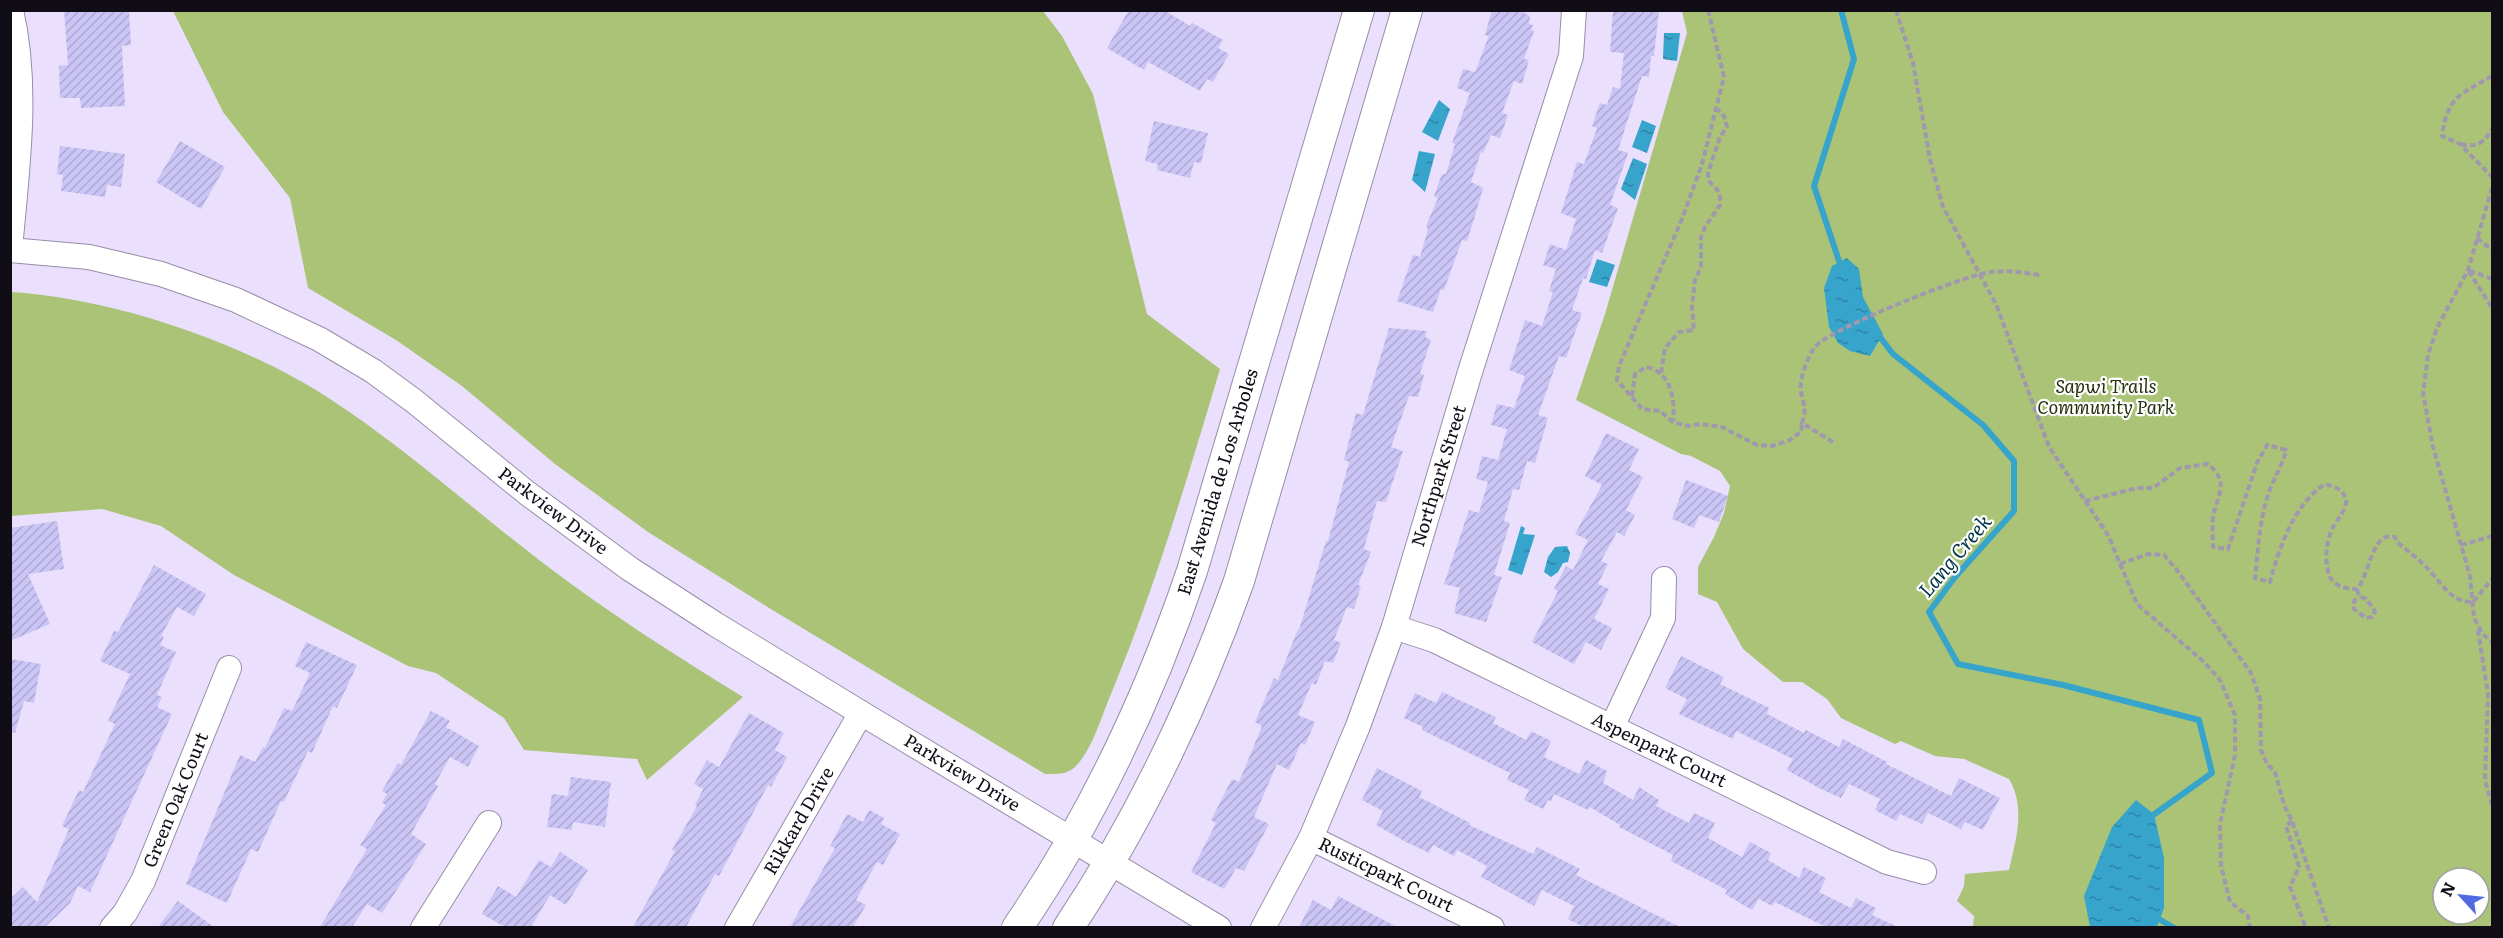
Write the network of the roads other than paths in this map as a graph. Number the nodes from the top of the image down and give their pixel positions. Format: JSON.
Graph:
{"nodes":[{"id":1,"x":11,"y":10,"type":"edge"},
{"id":2,"x":1359,"y":10,"type":"edge"},
{"id":3,"x":1407,"y":10,"type":"edge"},
{"id":4,"x":1574,"y":10,"type":"edge"},
{"id":5,"x":10,"y":249,"type":"edge"},
{"id":6,"x":1664,"y":579,"type":"dead end"},
{"id":7,"x":1394,"y":627,"type":"junction"},
{"id":8,"x":229,"y":668,"type":"dead end"},
{"id":9,"x":861,"y":714,"type":"junction"},
{"id":10,"x":1612,"y":727,"type":"junction"},
{"id":11,"x":489,"y":823,"type":"dead end"},
{"id":12,"x":1311,"y":838,"type":"junction"},
{"id":13,"x":1072,"y":840,"type":"junction"},
{"id":14,"x":1111,"y":862,"type":"junction"},
{"id":15,"x":1924,"y":872,"type":"dead end"},
{"id":16,"x":112,"y":927,"type":"edge"},
{"id":17,"x":423,"y":927,"type":"edge"},
{"id":18,"x":737,"y":927,"type":"edge"},
{"id":19,"x":1017,"y":927,"type":"edge"},
{"id":20,"x":1068,"y":927,"type":"edge"},
{"id":21,"x":1219,"y":927,"type":"edge"},
{"id":22,"x":1263,"y":927,"type":"edge"},
{"id":23,"x":1492,"y":927,"type":"edge"}],
"edges":[{"from":1,"to":5,"type":"street"},
{"from":2,"to":13,"type":"main road","name":"East Avenida de Los Arboles"},
{"from":3,"to":14,"type":"main road"},
{"from":4,"to":7,"type":"street","name":"Northpark Street"},
{"from":5,"to":9,"type":"street","name":"Parkview Drive"},
{"from":6,"to":10,"type":"street"},
{"from":7,"to":10,"type":"street","name":"Aspenpark Court"},
{"from":7,"to":12,"type":"street","name":"Northpark Street"},
{"from":8,"to":16,"type":"street","name":"Green Oak Court"},
{"from":9,"to":13,"type":"street","name":"Parkview Drive"},
{"from":9,"to":18,"type":"street","name":"Rikkard Drive"},
{"from":10,"to":15,"type":"street","name":"Aspenpark Court"},
{"from":11,"to":17,"type":"street"},
{"from":12,"to":22,"type":"street","name":"Northpark Street"},
{"from":12,"to":23,"type":"street","name":"Rusticpark Court"},
{"from":13,"to":14,"type":"street","name":"Parkview Drive"},
{"from":13,"to":19,"type":"main road","name":"East Avenida de Los Arboles"},
{"from":14,"to":20,"type":"main road"},
{"from":14,"to":21,"type":"street","name":"Parkview Drive"}]}
